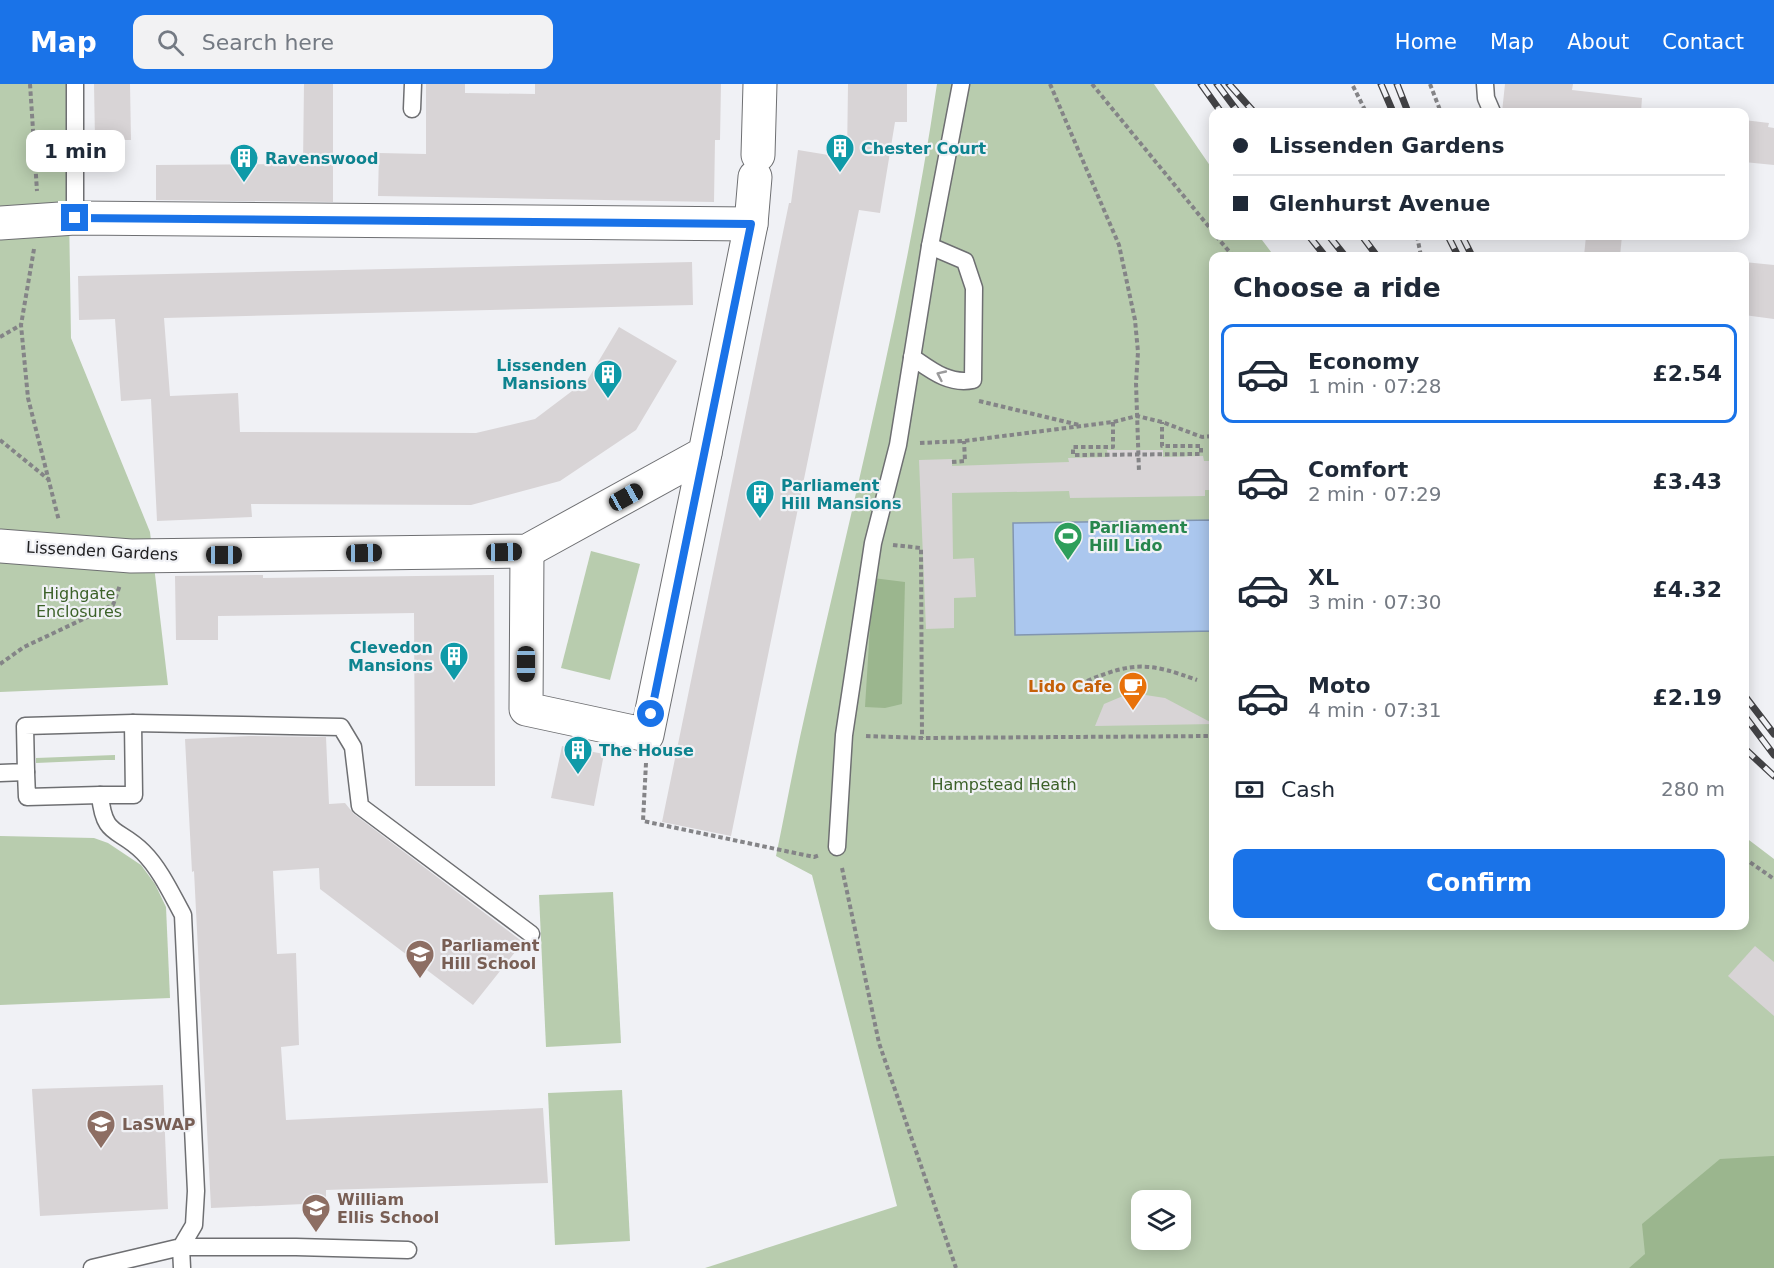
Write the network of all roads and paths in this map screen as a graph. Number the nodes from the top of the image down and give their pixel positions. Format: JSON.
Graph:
{"nodes":[{"id":1,"x":30,"y":84,"type":"edge"},
{"id":2,"x":75,"y":84,"type":"edge"},
{"id":3,"x":412,"y":84,"type":"edge"},
{"id":4,"x":760,"y":84,"type":"edge"},
{"id":5,"x":961,"y":84,"type":"edge"},
{"id":6,"x":1050,"y":84,"type":"edge"},
{"id":7,"x":1092,"y":84,"type":"edge"},
{"id":8,"x":1430,"y":84,"type":"edge"},
{"id":9,"x":1485,"y":84,"type":"edge"},
{"id":10,"x":1353,"y":86,"type":"dead end"},
{"id":11,"x":1363,"y":108,"type":"edge"},
{"id":12,"x":1437,"y":108,"type":"edge"},
{"id":13,"x":1490,"y":108,"type":"edge"},
{"id":14,"x":412,"y":109,"type":"dead end"},
{"id":15,"x":75,"y":218,"type":"junction"},
{"id":16,"x":39,"y":221,"type":"junction"},
{"id":17,"x":0,"y":223,"type":"edge"},
{"id":18,"x":751,"y":224,"type":"junction"},
{"id":19,"x":1209,"y":227,"type":"edge"},
{"id":20,"x":1220,"y":240,"type":"edge"},
{"id":21,"x":930,"y":246,"type":"junction"},
{"id":22,"x":1230,"y":252,"type":"edge"},
{"id":23,"x":21,"y":325,"type":"junction"},
{"id":24,"x":0,"y":337,"type":"edge"},
{"id":25,"x":912,"y":357,"type":"junction"},
{"id":26,"x":973,"y":380,"type":"junction"},
{"id":27,"x":1137,"y":416,"type":"junction"},
{"id":28,"x":1113,"y":422,"type":"junction"},
{"id":29,"x":1162,"y":422,"type":"junction"},
{"id":30,"x":1084,"y":426,"type":"junction"},
{"id":31,"x":1209,"y":436,"type":"edge"},
{"id":32,"x":0,"y":440,"type":"edge"},
{"id":33,"x":964,"y":441,"type":"junction"},
{"id":34,"x":898,"y":445,"type":"junction"},
{"id":35,"x":705,"y":453,"type":"junction"},
{"id":36,"x":1139,"y":453,"type":"junction"},
{"id":37,"x":952,"y":462,"type":"dead end"},
{"id":38,"x":1139,"y":472,"type":"dead end"},
{"id":39,"x":48,"y":479,"type":"junction"},
{"id":40,"x":873,"y":543,"type":"junction"},
{"id":41,"x":0,"y":546,"type":"edge"},
{"id":42,"x":67,"y":551,"type":"junction"},
{"id":43,"x":527,"y":551,"type":"junction"},
{"id":44,"x":130,"y":556,"type":"junction"},
{"id":45,"x":0,"y":664,"type":"edge"},
{"id":46,"x":1197,"y":680,"type":"dead end"},
{"id":47,"x":1087,"y":681,"type":"dead end"},
{"id":48,"x":132,"y":723,"type":"junction"},
{"id":49,"x":647,"y":735,"type":"junction"},
{"id":50,"x":844,"y":735,"type":"junction"},
{"id":51,"x":1209,"y":735,"type":"edge"},
{"id":52,"x":922,"y":738,"type":"junction"},
{"id":53,"x":26,"y":772,"type":"junction"},
{"id":54,"x":0,"y":773,"type":"edge"},
{"id":55,"x":100,"y":795,"type":"junction"},
{"id":56,"x":837,"y":847,"type":"junction"},
{"id":57,"x":1749,"y":862,"type":"edge"},
{"id":58,"x":1774,"y":879,"type":"edge"},
{"id":59,"x":531,"y":934,"type":"dead end"},
{"id":60,"x":181,"y":1247,"type":"junction"},
{"id":61,"x":408,"y":1250,"type":"dead end"},
{"id":62,"x":92,"y":1268,"type":"edge"},
{"id":63,"x":182,"y":1268,"type":"edge"},
{"id":64,"x":956,"y":1268,"type":"edge"}],
"edges":[{"from":1,"to":16,"type":"path"},
{"from":2,"to":15,"type":"lane"},
{"from":3,"to":14,"type":"lane"},
{"from":4,"to":18,"type":"street"},
{"from":5,"to":21,"type":"lane"},
{"from":6,"to":27,"type":"path"},
{"from":7,"to":19,"type":"path"},
{"from":8,"to":12,"type":"path"},
{"from":9,"to":13,"type":"lane"},
{"from":10,"to":11,"type":"path"},
{"from":15,"to":16,"type":"street"},
{"from":15,"to":18,"type":"street"},
{"from":16,"to":17,"type":"street"},
{"from":16,"to":23,"type":"path"},
{"from":18,"to":35,"type":"street"},
{"from":20,"to":22,"type":"path"},
{"from":21,"to":25,"type":"lane"},
{"from":21,"to":26,"type":"lane"},
{"from":23,"to":24,"type":"path"},
{"from":23,"to":39,"type":"path"},
{"from":26,"to":25,"type":"lane","one_way":true},
{"from":25,"to":34,"type":"lane"},
{"from":26,"to":30,"type":"path"},
{"from":27,"to":28,"type":"path"},
{"from":27,"to":29,"type":"path"},
{"from":27,"to":36,"type":"path"},
{"from":28,"to":30,"type":"path"},
{"from":28,"to":36,"type":"path"},
{"from":29,"to":31,"type":"path"},
{"from":29,"to":36,"type":"path"},
{"from":30,"to":33,"type":"path"},
{"from":32,"to":39,"type":"path"},
{"from":33,"to":34,"type":"path"},
{"from":33,"to":37,"type":"path"},
{"from":34,"to":40,"type":"lane"},
{"from":35,"to":43,"type":"street","name":"Lissenden Gardens"},
{"from":35,"to":49,"type":"street"},
{"from":36,"to":38,"type":"path"},
{"from":39,"to":42,"type":"path"},
{"from":40,"to":50,"type":"lane"},
{"from":40,"to":52,"type":"path"},
{"from":41,"to":42,"type":"street","name":"Lissenden Gardens"},
{"from":42,"to":44,"type":"street","name":"Lissenden Gardens"},
{"from":43,"to":44,"type":"street","name":"Lissenden Gardens"},
{"from":43,"to":49,"type":"street"},
{"from":44,"to":45,"type":"path"},
{"from":46,"to":47,"type":"path"},
{"from":48,"to":53,"type":"lane"},
{"from":48,"to":55,"type":"lane"},
{"from":48,"to":59,"type":"lane"},
{"from":49,"to":56,"type":"path"},
{"from":50,"to":52,"type":"path"},
{"from":50,"to":56,"type":"lane"},
{"from":51,"to":52,"type":"path"},
{"from":53,"to":54,"type":"lane"},
{"from":53,"to":55,"type":"lane"},
{"from":55,"to":60,"type":"lane"},
{"from":56,"to":64,"type":"path"},
{"from":57,"to":58,"type":"path"},
{"from":60,"to":61,"type":"lane"},
{"from":60,"to":62,"type":"lane"},
{"from":60,"to":63,"type":"lane"}]}
